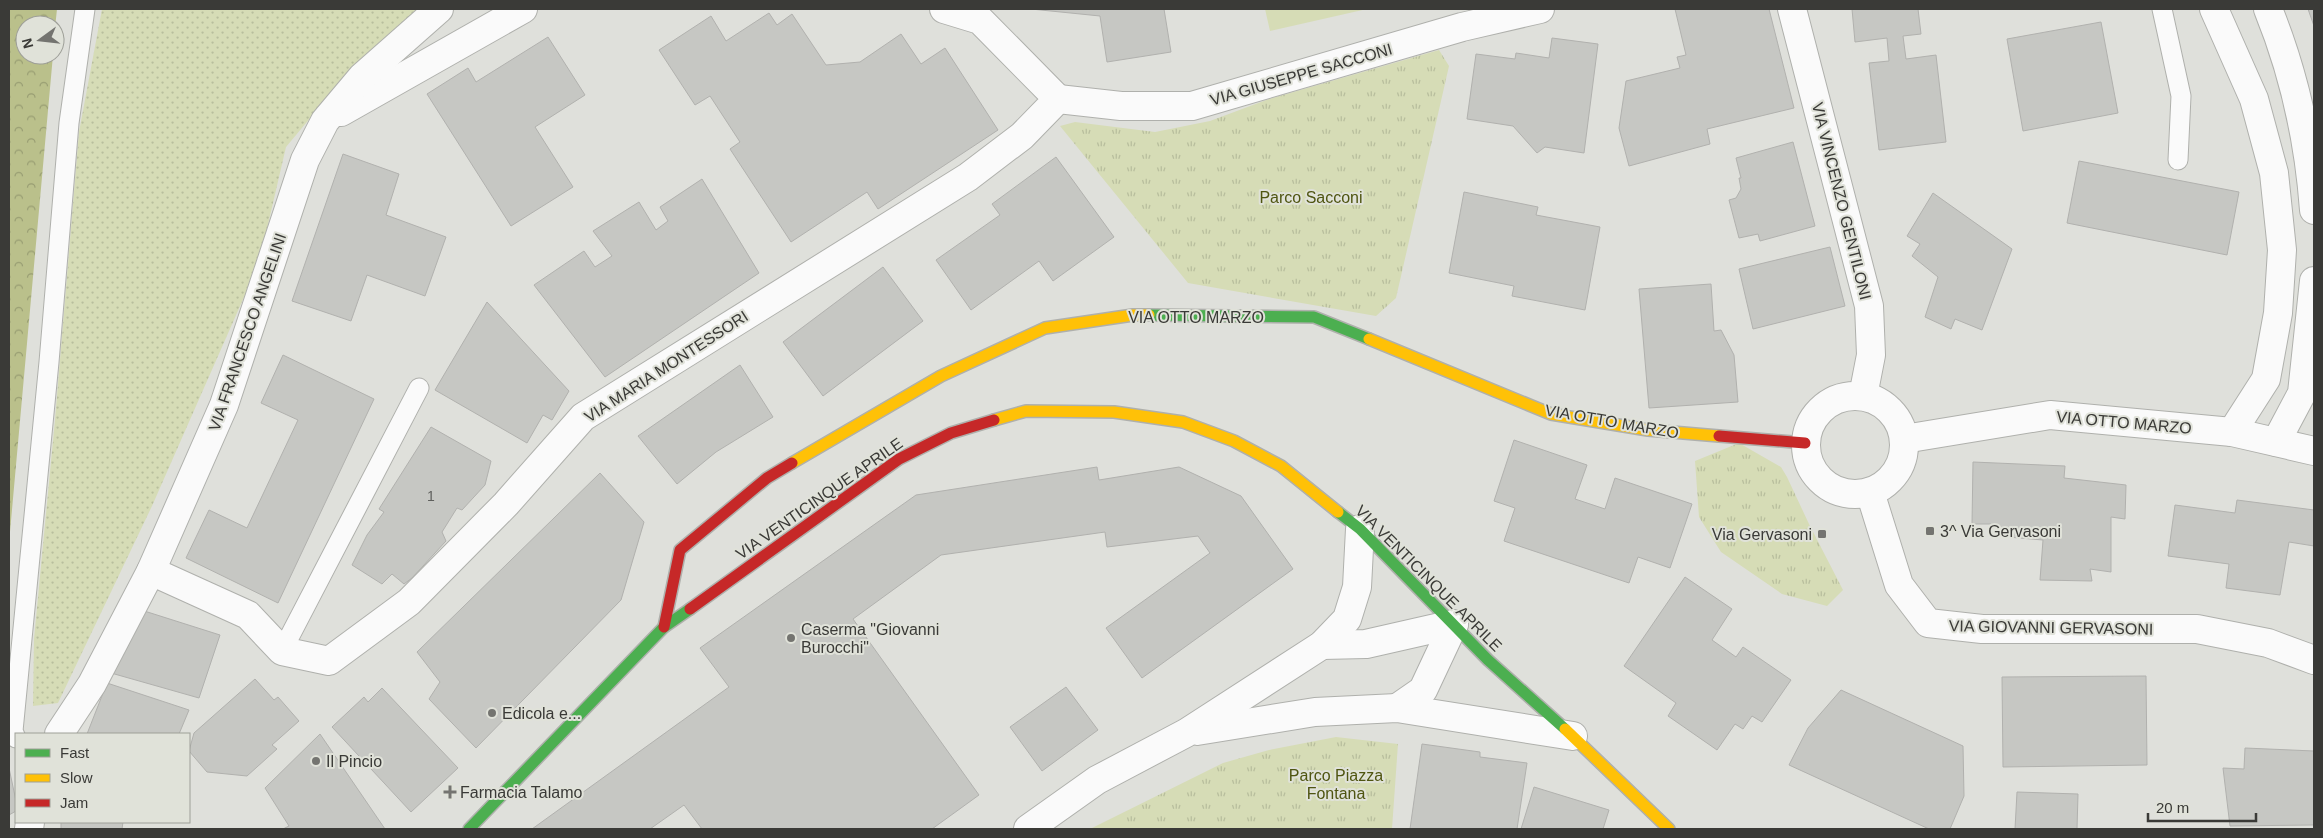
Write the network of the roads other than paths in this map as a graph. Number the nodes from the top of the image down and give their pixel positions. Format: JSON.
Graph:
{"nodes":[{"id":1,"x":85,"y":9,"type":"edge"},
{"id":2,"x":439,"y":9,"type":"edge"},
{"id":3,"x":523,"y":9,"type":"edge"},
{"id":4,"x":944,"y":9,"type":"edge"},
{"id":5,"x":1540,"y":9,"type":"edge"},
{"id":6,"x":1792,"y":9,"type":"edge"},
{"id":7,"x":2162,"y":9,"type":"edge"},
{"id":8,"x":2214,"y":9,"type":"edge"},
{"id":9,"x":2268,"y":9,"type":"edge"},
{"id":10,"x":1058,"y":99,"type":"junction"},
{"id":11,"x":325,"y":121,"type":"junction"},
{"id":12,"x":2178,"y":160,"type":"dead end"},
{"id":13,"x":2314,"y":210,"type":"edge"},
{"id":14,"x":2314,"y":281,"type":"edge"},
{"id":15,"x":420,"y":388,"type":"dead end"},
{"id":16,"x":1864,"y":396,"type":"junction"},
{"id":17,"x":2232,"y":432,"type":"junction"},
{"id":18,"x":1904,"y":440,"type":"junction"},
{"id":19,"x":2276,"y":442,"type":"junction"},
{"id":20,"x":1805,"y":443,"type":"junction"},
{"id":21,"x":2314,"y":451,"type":"edge"},
{"id":22,"x":1870,"y":492,"type":"junction"},
{"id":23,"x":1360,"y":529,"type":"junction"},
{"id":24,"x":151,"y":571,"type":"junction"},
{"id":25,"x":1454,"y":624,"type":"junction"},
{"id":26,"x":664,"y":627,"type":"junction"},
{"id":27,"x":1322,"y":645,"type":"junction"},
{"id":28,"x":282,"y":651,"type":"junction"},
{"id":29,"x":2314,"y":660,"type":"edge"},
{"id":30,"x":1397,"y":708,"type":"junction"},
{"id":31,"x":13,"y":732,"type":"edge"},
{"id":32,"x":60,"y":733,"type":"edge"},
{"id":33,"x":1186,"y":733,"type":"junction"},
{"id":34,"x":1573,"y":736,"type":"junction"},
{"id":35,"x":469,"y":829,"type":"edge"},
{"id":36,"x":1028,"y":829,"type":"edge"},
{"id":37,"x":1669,"y":829,"type":"edge"}],
"edges":[{"from":1,"to":31,"type":"lane"},
{"from":2,"to":11,"type":"street","name":"VIA FRANCESCO ANGELINI"},
{"from":3,"to":11,"type":"street"},
{"from":4,"to":10,"type":"street"},
{"from":5,"to":10,"type":"street","name":"VIA GIUSEPPE SACCONI"},
{"from":6,"to":16,"type":"street","name":"VIA VINCENZO GENTILONI"},
{"from":7,"to":12,"type":"lane"},
{"from":8,"to":17,"type":"street"},
{"from":9,"to":13,"type":"street"},
{"from":10,"to":28,"type":"street","name":"VIA MARIA MONTESSORI"},
{"from":11,"to":24,"type":"street","name":"VIA FRANCESCO ANGELINI"},
{"from":14,"to":19,"type":"street"},
{"from":15,"to":28,"type":"lane"},
{"from":16,"to":18,"type":"street"},
{"from":16,"to":20,"type":"street"},
{"from":17,"to":18,"type":"street","name":"VIA OTTO MARZO"},
{"from":17,"to":19,"type":"street","name":"VIA OTTO MARZO"},
{"from":18,"to":22,"type":"street"},
{"from":19,"to":21,"type":"street","name":"VIA OTTO MARZO"},
{"from":20,"to":22,"type":"street"},
{"from":20,"to":26,"type":"street","name":"VIA OTTO MARZO"},
{"from":22,"to":29,"type":"street","name":"VIA GIOVANNI GERVASONI"},
{"from":23,"to":25,"type":"street","name":"VIA VENTICINQUE APRILE"},
{"from":23,"to":26,"type":"street","name":"VIA VENTICINQUE APRILE"},
{"from":23,"to":27,"type":"street"},
{"from":24,"to":28,"type":"street"},
{"from":24,"to":32,"type":"street","name":"VIA FRANCESCO ANGELINI"},
{"from":25,"to":27,"type":"street"},
{"from":25,"to":30,"type":"street"},
{"from":25,"to":34,"type":"street","name":"VIA VENTICINQUE APRILE"},
{"from":26,"to":35,"type":"street","name":"VIA VENTICINQUE APRILE"},
{"from":27,"to":33,"type":"street"},
{"from":30,"to":33,"type":"street"},
{"from":30,"to":34,"type":"street"},
{"from":33,"to":36,"type":"street"},
{"from":34,"to":37,"type":"street","name":"VIA VENTICINQUE APRILE"}]}
